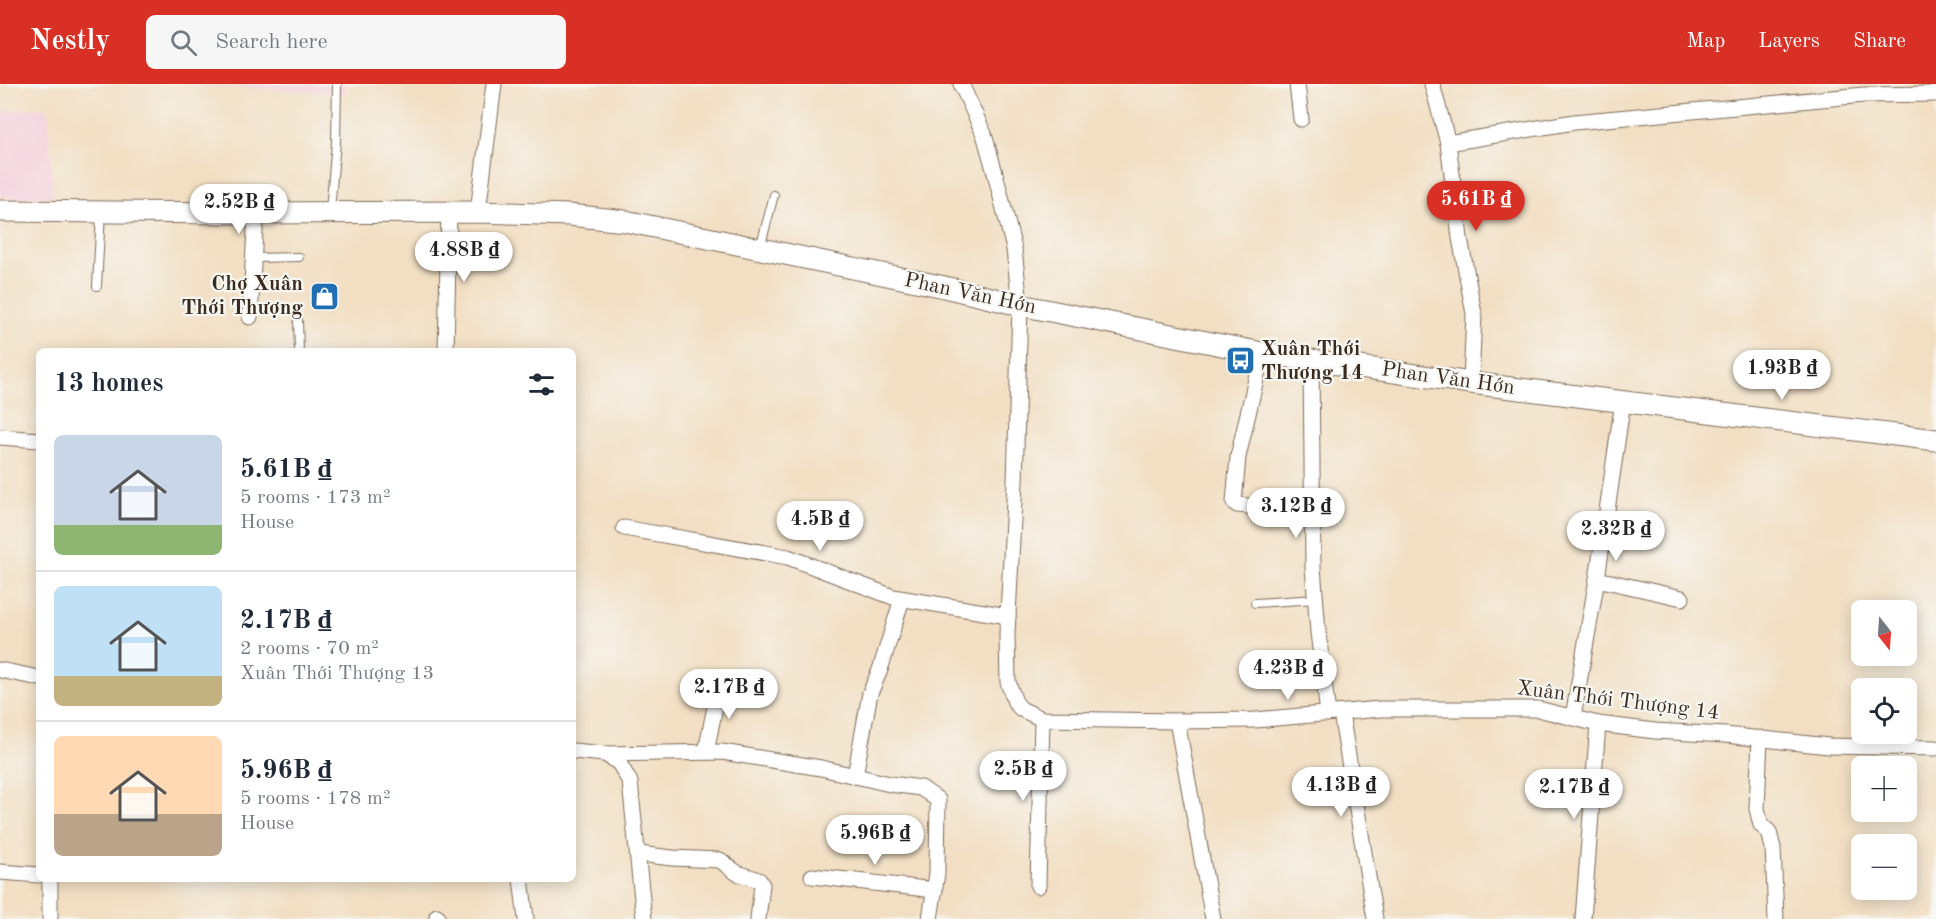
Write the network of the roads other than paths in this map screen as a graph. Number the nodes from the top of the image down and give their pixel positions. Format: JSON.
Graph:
{"nodes":[{"id":1,"x":337,"y":84,"type":"edge"},
{"id":2,"x":494,"y":84,"type":"edge"},
{"id":3,"x":960,"y":84,"type":"edge"},
{"id":4,"x":1297,"y":84,"type":"edge"},
{"id":5,"x":1432,"y":84,"type":"edge"},
{"id":6,"x":1936,"y":94,"type":"edge"},
{"id":7,"x":1301,"y":119,"type":"dead end"},
{"id":8,"x":1448,"y":144,"type":"junction"},
{"id":9,"x":774,"y":195,"type":"dead end"},
{"id":10,"x":0,"y":211,"type":"edge"},
{"id":11,"x":101,"y":212,"type":"junction"},
{"id":12,"x":478,"y":212,"type":"junction"},
{"id":13,"x":256,"y":213,"type":"junction"},
{"id":14,"x":329,"y":213,"type":"junction"},
{"id":15,"x":449,"y":213,"type":"junction"},
{"id":16,"x":759,"y":249,"type":"junction"},
{"id":17,"x":299,"y":257,"type":"dead end"},
{"id":18,"x":255,"y":258,"type":"junction"},
{"id":19,"x":97,"y":286,"type":"dead end"},
{"id":20,"x":1020,"y":305,"type":"junction"},
{"id":21,"x":250,"y":317,"type":"dead end"},
{"id":22,"x":298,"y":320,"type":"dead end"},
{"id":23,"x":299,"y":348,"type":"edge"},
{"id":24,"x":446,"y":348,"type":"edge"},
{"id":25,"x":1262,"y":353,"type":"junction"},
{"id":26,"x":1311,"y":360,"type":"junction"},
{"id":27,"x":1471,"y":383,"type":"junction"},
{"id":28,"x":1623,"y":401,"type":"junction"},
{"id":29,"x":0,"y":437,"type":"edge"},
{"id":30,"x":36,"y":440,"type":"edge"},
{"id":31,"x":1936,"y":440,"type":"edge"},
{"id":32,"x":1312,"y":512,"type":"junction"},
{"id":33,"x":624,"y":528,"type":"dead end"},
{"id":34,"x":1597,"y":579,"type":"junction"},
{"id":35,"x":1682,"y":598,"type":"dead end"},
{"id":36,"x":902,"y":599,"type":"junction"},
{"id":37,"x":1316,"y":599,"type":"junction"},
{"id":38,"x":1255,"y":603,"type":"dead end"},
{"id":39,"x":1008,"y":616,"type":"junction"},
{"id":40,"x":0,"y":670,"type":"edge"},
{"id":41,"x":36,"y":677,"type":"edge"},
{"id":42,"x":720,"y":681,"type":"dead end"},
{"id":43,"x":1334,"y":713,"type":"junction"},
{"id":44,"x":1573,"y":717,"type":"junction"},
{"id":45,"x":1042,"y":719,"type":"junction"},
{"id":46,"x":1177,"y":720,"type":"junction"},
{"id":47,"x":1598,"y":724,"type":"junction"},
{"id":48,"x":1760,"y":738,"type":"junction"},
{"id":49,"x":1936,"y":748,"type":"edge"},
{"id":50,"x":576,"y":751,"type":"edge"},
{"id":51,"x":706,"y":752,"type":"junction"},
{"id":52,"x":606,"y":754,"type":"junction"},
{"id":53,"x":855,"y":776,"type":"junction"},
{"id":54,"x":639,"y":854,"type":"junction"},
{"id":55,"x":0,"y":872,"type":"edge"},
{"id":56,"x":36,"y":875,"type":"edge"},
{"id":57,"x":812,"y":876,"type":"dead end"},
{"id":58,"x":50,"y":882,"type":"edge"},
{"id":59,"x":520,"y":882,"type":"edge"},
{"id":60,"x":1038,"y":886,"type":"dead end"},
{"id":61,"x":934,"y":890,"type":"junction"},
{"id":62,"x":50,"y":919,"type":"edge"},
{"id":63,"x":526,"y":919,"type":"edge"},
{"id":64,"x":644,"y":919,"type":"edge"},
{"id":65,"x":758,"y":919,"type":"edge"},
{"id":66,"x":930,"y":919,"type":"edge"},
{"id":67,"x":1213,"y":919,"type":"edge"},
{"id":68,"x":1375,"y":919,"type":"edge"},
{"id":69,"x":1583,"y":919,"type":"edge"},
{"id":70,"x":1776,"y":919,"type":"edge"}],
"edges":[{"from":1,"to":14,"type":"lane"},
{"from":2,"to":12,"type":"street"},
{"from":3,"to":20,"type":"street"},
{"from":4,"to":7,"type":"street"},
{"from":5,"to":8,"type":"street"},
{"from":6,"to":8,"type":"street"},
{"from":8,"to":27,"type":"street"},
{"from":9,"to":16,"type":"lane"},
{"from":10,"to":11,"type":"main road","name":"Phan Văn Hớn"},
{"from":11,"to":13,"type":"main road","name":"Phan Văn Hớn"},
{"from":11,"to":19,"type":"lane"},
{"from":12,"to":15,"type":"main road","name":"Phan Văn Hớn"},
{"from":12,"to":16,"type":"main road","name":"Phan Văn Hớn"},
{"from":13,"to":14,"type":"main road","name":"Phan Văn Hớn"},
{"from":13,"to":18,"type":"street"},
{"from":14,"to":15,"type":"main road","name":"Phan Văn Hớn"},
{"from":15,"to":24,"type":"street"},
{"from":16,"to":20,"type":"main road","name":"Phan Văn Hớn"},
{"from":17,"to":18,"type":"lane"},
{"from":18,"to":21,"type":"street"},
{"from":20,"to":25,"type":"main road","name":"Phan Văn Hớn"},
{"from":20,"to":39,"type":"street"},
{"from":22,"to":23,"type":"lane"},
{"from":25,"to":26,"type":"main road","name":"Phan Văn Hớn"},
{"from":25,"to":32,"type":"street"},
{"from":26,"to":27,"type":"main road","name":"Phan Văn Hớn"},
{"from":26,"to":32,"type":"street"},
{"from":27,"to":28,"type":"main road","name":"Phan Văn Hớn"},
{"from":28,"to":31,"type":"main road","name":"Phan Văn Hớn"},
{"from":28,"to":34,"type":"street"},
{"from":29,"to":30,"type":"street"},
{"from":32,"to":37,"type":"street"},
{"from":33,"to":36,"type":"street"},
{"from":34,"to":35,"type":"street"},
{"from":34,"to":44,"type":"street"},
{"from":36,"to":39,"type":"street"},
{"from":36,"to":53,"type":"street"},
{"from":37,"to":38,"type":"lane"},
{"from":37,"to":43,"type":"street"},
{"from":39,"to":45,"type":"street"},
{"from":40,"to":41,"type":"street"},
{"from":42,"to":51,"type":"street"},
{"from":43,"to":44,"type":"street","name":"Xuân Thới Thượng 14"},
{"from":43,"to":46,"type":"street","name":"Xuân Thới Thượng 14"},
{"from":43,"to":68,"type":"street"},
{"from":44,"to":47,"type":"street","name":"Xuân Thới Thượng 14"},
{"from":45,"to":46,"type":"street","name":"Xuân Thới Thượng 14"},
{"from":45,"to":60,"type":"street"},
{"from":46,"to":67,"type":"street"},
{"from":47,"to":48,"type":"street","name":"Xuân Thới Thượng 14"},
{"from":47,"to":69,"type":"street"},
{"from":48,"to":49,"type":"street","name":"Xuân Thới Thượng 14"},
{"from":48,"to":70,"type":"street"},
{"from":50,"to":52,"type":"street"},
{"from":51,"to":52,"type":"street"},
{"from":51,"to":53,"type":"street"},
{"from":52,"to":54,"type":"street"},
{"from":53,"to":61,"type":"street"},
{"from":54,"to":64,"type":"street"},
{"from":54,"to":65,"type":"street"},
{"from":55,"to":56,"type":"street"},
{"from":57,"to":61,"type":"street"},
{"from":58,"to":62,"type":"street"},
{"from":59,"to":63,"type":"street"},
{"from":61,"to":66,"type":"street"}]}
